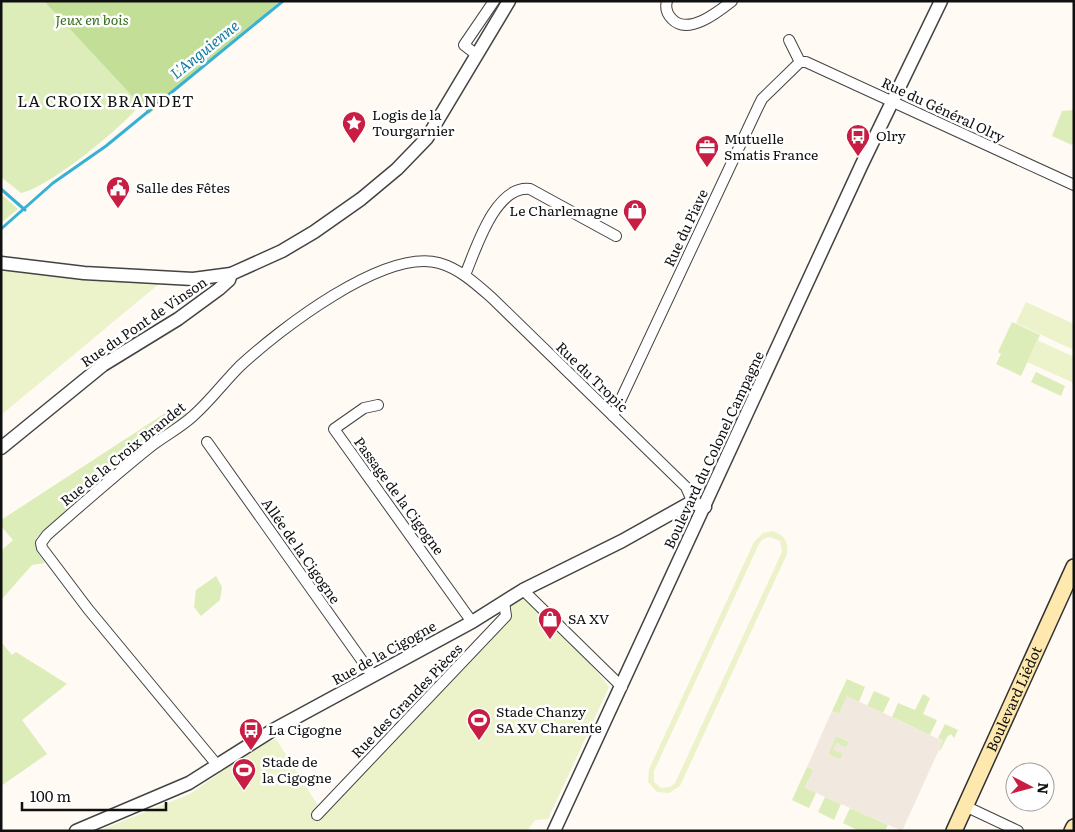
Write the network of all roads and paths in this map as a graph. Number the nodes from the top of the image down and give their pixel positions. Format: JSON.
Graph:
{"nodes":[{"id":1,"x":509,"y":1,"type":"edge"},
{"id":2,"x":667,"y":1,"type":"edge"},
{"id":3,"x":732,"y":1,"type":"edge"},
{"id":4,"x":941,"y":2,"type":"edge"},
{"id":5,"x":491,"y":4,"type":"edge"},
{"id":6,"x":471,"y":36,"type":"junction"},
{"id":7,"x":789,"y":40,"type":"dead end"},
{"id":8,"x":480,"y":49,"type":"junction"},
{"id":9,"x":800,"y":62,"type":"junction"},
{"id":10,"x":892,"y":101,"type":"junction"},
{"id":11,"x":1074,"y":185,"type":"edge"},
{"id":12,"x":616,"y":236,"type":"dead end"},
{"id":13,"x":1,"y":263,"type":"edge"},
{"id":14,"x":231,"y":274,"type":"junction"},
{"id":15,"x":465,"y":275,"type":"junction"},
{"id":16,"x":378,"y":405,"type":"dead end"},
{"id":17,"x":613,"y":416,"type":"junction"},
{"id":18,"x":207,"y":442,"type":"dead end"},
{"id":19,"x":1,"y":448,"type":"edge"},
{"id":20,"x":699,"y":505,"type":"junction"},
{"id":21,"x":1074,"y":567,"type":"edge"},
{"id":22,"x":1070,"y":585,"type":"edge"},
{"id":23,"x":523,"y":590,"type":"junction"},
{"id":24,"x":504,"y":602,"type":"junction"},
{"id":25,"x":472,"y":622,"type":"junction"},
{"id":26,"x":373,"y":676,"type":"junction"},
{"id":27,"x":622,"y":687,"type":"junction"},
{"id":28,"x":218,"y":766,"type":"junction"},
{"id":29,"x":965,"y":806,"type":"junction"},
{"id":30,"x":563,"y":812,"type":"junction"},
{"id":31,"x":317,"y":814,"type":"dead end"},
{"id":32,"x":76,"y":831,"type":"edge"},
{"id":33,"x":545,"y":831,"type":"edge"},
{"id":34,"x":554,"y":831,"type":"edge"},
{"id":35,"x":954,"y":831,"type":"edge"},
{"id":36,"x":1018,"y":831,"type":"edge"}],
"edges":[{"from":1,"to":8,"type":"street"},
{"from":2,"to":3,"type":"street"},
{"from":4,"to":10,"type":"street","name":"Boulevard du Colonel Campagne"},
{"from":5,"to":6,"type":"street"},
{"from":6,"to":8,"type":"street"},
{"from":6,"to":8,"type":"street"},
{"from":7,"to":9,"type":"street"},
{"from":8,"to":14,"type":"street"},
{"from":9,"to":10,"type":"street","name":"Rue du Général Olry"},
{"from":9,"to":17,"type":"street","name":"Rue du Piave"},
{"from":10,"to":11,"type":"street","name":"Rue du Général Olry"},
{"from":10,"to":20,"type":"street","name":"Boulevard du Colonel Campagne"},
{"from":12,"to":15,"type":"street"},
{"from":13,"to":14,"type":"street"},
{"from":14,"to":19,"type":"street","name":"Rue du Pont de Vinson"},
{"from":15,"to":17,"type":"street","name":"Rue du Tropic"},
{"from":15,"to":28,"type":"street","name":"Rue de la Croix Brandet"},
{"from":16,"to":25,"type":"street","name":"Passage de la Cigogne"},
{"from":17,"to":20,"type":"street","name":"Rue du Tropic"},
{"from":18,"to":26,"type":"street","name":"Allée de la Cigogne"},
{"from":20,"to":23,"type":"street","name":"Rue de la Cigogne"},
{"from":20,"to":27,"type":"street","name":"Boulevard du Colonel Campagne"},
{"from":21,"to":22,"type":"main road","name":"Boulevard Liédot"},
{"from":22,"to":29,"type":"main road","name":"Boulevard Liédot"},
{"from":23,"to":24,"type":"street","name":"Rue de la Cigogne"},
{"from":23,"to":27,"type":"street"},
{"from":24,"to":25,"type":"street","name":"Rue de la Cigogne"},
{"from":24,"to":31,"type":"street","name":"Rue des Grandes Pièces"},
{"from":25,"to":26,"type":"street","name":"Rue de la Cigogne"},
{"from":26,"to":28,"type":"street","name":"Rue de la Cigogne"},
{"from":27,"to":30,"type":"street","name":"Boulevard du Colonel Campagne"},
{"from":28,"to":32,"type":"street","name":"Rue de la Cigogne"},
{"from":29,"to":35,"type":"main road","name":"Boulevard Liédot"},
{"from":29,"to":36,"type":"street"},
{"from":30,"to":33,"type":"street","name":"Boulevard du Colonel Campagne"},
{"from":30,"to":34,"type":"street","name":"Boulevard du Colonel Campagne"}]}
